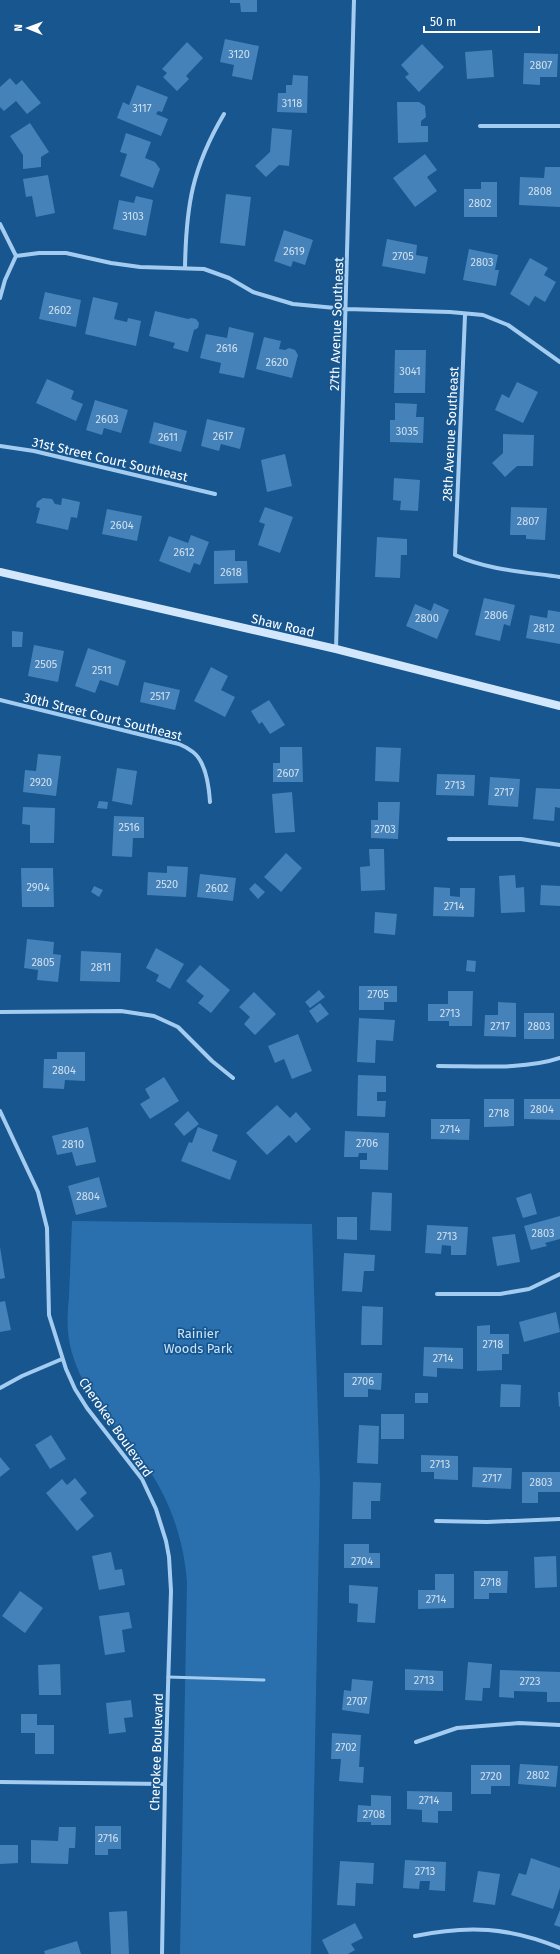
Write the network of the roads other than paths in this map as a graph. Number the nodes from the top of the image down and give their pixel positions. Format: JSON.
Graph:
{"nodes":[{"id":1,"x":354,"y":0,"type":"edge"},
{"id":2,"x":224,"y":114,"type":"dead end"},
{"id":3,"x":480,"y":126,"type":"dead end"},
{"id":4,"x":560,"y":126,"type":"edge"},
{"id":5,"x":0,"y":224,"type":"edge"},
{"id":6,"x":16,"y":256,"type":"junction"},
{"id":7,"x":185,"y":268,"type":"junction"},
{"id":8,"x":0,"y":298,"type":"edge"},
{"id":9,"x":346,"y":309,"type":"junction"},
{"id":10,"x":465,"y":315,"type":"junction"},
{"id":11,"x":560,"y":362,"type":"edge"},
{"id":12,"x":0,"y":446,"type":"edge"},
{"id":13,"x":215,"y":494,"type":"dead end"},
{"id":14,"x":0,"y":572,"type":"edge"},
{"id":15,"x":560,"y":577,"type":"edge"},
{"id":16,"x":336,"y":649,"type":"junction"},
{"id":17,"x":0,"y":700,"type":"edge"},
{"id":18,"x":560,"y":706,"type":"edge"},
{"id":19,"x":210,"y":802,"type":"dead end"},
{"id":20,"x":449,"y":839,"type":"dead end"},
{"id":21,"x":560,"y":845,"type":"edge"},
{"id":22,"x":0,"y":1012,"type":"edge"},
{"id":23,"x":560,"y":1058,"type":"edge"},
{"id":24,"x":438,"y":1066,"type":"dead end"},
{"id":25,"x":233,"y":1078,"type":"dead end"},
{"id":26,"x":0,"y":1111,"type":"edge"},
{"id":27,"x":560,"y":1274,"type":"edge"},
{"id":28,"x":436,"y":1294,"type":"dead end"},
{"id":29,"x":62,"y":1359,"type":"junction"},
{"id":30,"x":0,"y":1388,"type":"edge"},
{"id":31,"x":560,"y":1519,"type":"edge"},
{"id":32,"x":436,"y":1521,"type":"dead end"},
{"id":33,"x":168,"y":1677,"type":"junction"},
{"id":34,"x":264,"y":1680,"type":"dead end"},
{"id":35,"x":560,"y":1725,"type":"edge"},
{"id":36,"x":416,"y":1742,"type":"dead end"},
{"id":37,"x":0,"y":1782,"type":"edge"},
{"id":38,"x":165,"y":1784,"type":"junction"},
{"id":39,"x":415,"y":1936,"type":"dead end"},
{"id":40,"x":560,"y":1948,"type":"edge"},
{"id":41,"x":162,"y":1954,"type":"edge"}],
"edges":[{"from":1,"to":9,"type":"street","name":"27th Avenue Southeast"},
{"from":2,"to":7,"type":"street"},
{"from":3,"to":4,"type":"street"},
{"from":5,"to":6,"type":"street"},
{"from":6,"to":7,"type":"street"},
{"from":6,"to":8,"type":"street"},
{"from":7,"to":9,"type":"street"},
{"from":9,"to":10,"type":"street"},
{"from":9,"to":16,"type":"street","name":"27th Avenue Southeast"},
{"from":10,"to":11,"type":"street"},
{"from":10,"to":15,"type":"street","name":"28th Avenue Southeast"},
{"from":12,"to":13,"type":"street","name":"31st Street Court Southeast"},
{"from":14,"to":16,"type":"main road","name":"Shaw Road"},
{"from":16,"to":18,"type":"main road","name":"Shaw Road"},
{"from":17,"to":19,"type":"street","name":"30th Street Court Southeast"},
{"from":20,"to":21,"type":"street"},
{"from":22,"to":25,"type":"street"},
{"from":23,"to":24,"type":"street"},
{"from":26,"to":29,"type":"street","name":"Cherokee Boulevard"},
{"from":27,"to":28,"type":"street"},
{"from":29,"to":30,"type":"street"},
{"from":29,"to":33,"type":"street","name":"Cherokee Boulevard"},
{"from":31,"to":32,"type":"street"},
{"from":33,"to":34,"type":"lane"},
{"from":33,"to":38,"type":"street","name":"Cherokee Boulevard"},
{"from":35,"to":36,"type":"street"},
{"from":37,"to":38,"type":"street"},
{"from":38,"to":41,"type":"street","name":"Cherokee Boulevard"},
{"from":39,"to":40,"type":"street"}]}
